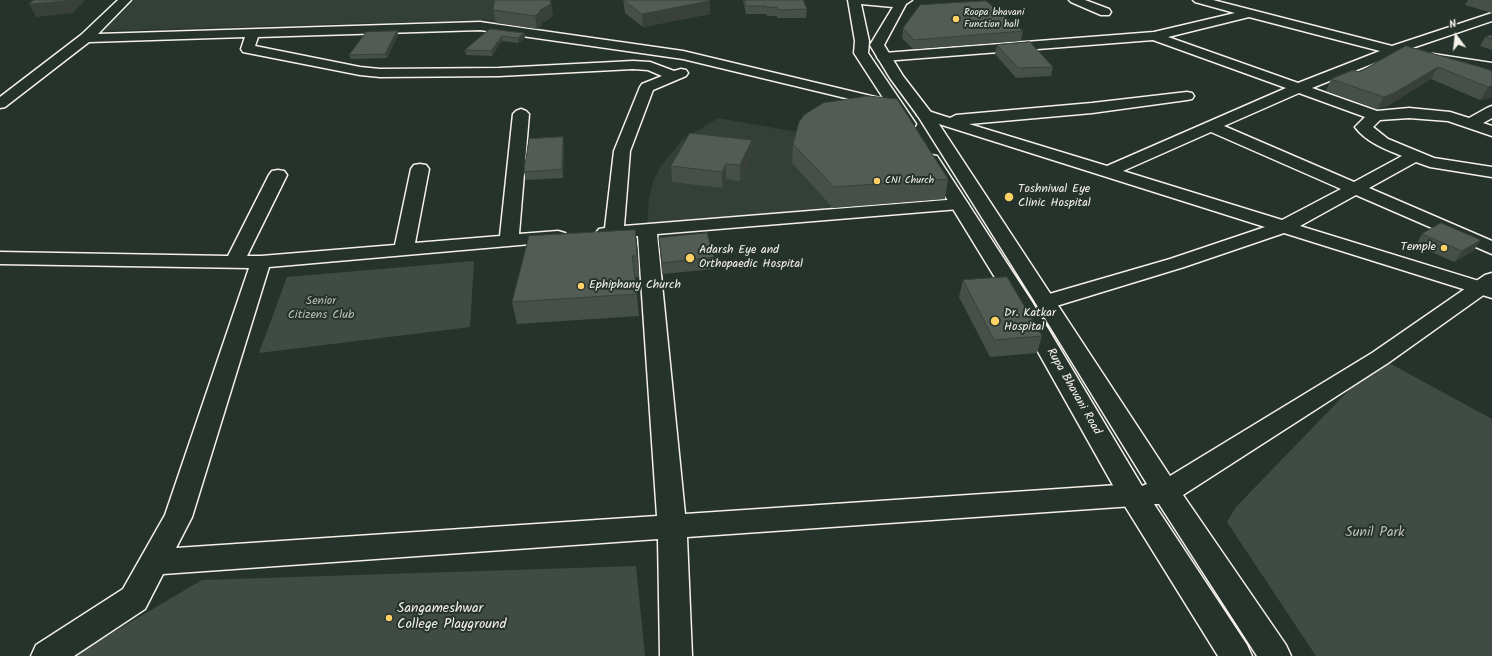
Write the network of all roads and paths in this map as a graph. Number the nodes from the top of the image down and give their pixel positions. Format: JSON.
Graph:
{"nodes":[{"id":1,"x":125,"y":0,"type":"edge"},
{"id":2,"x":854,"y":0,"type":"edge"},
{"id":3,"x":860,"y":0,"type":"edge"},
{"id":4,"x":1075,"y":0,"type":"edge"},
{"id":5,"x":1199,"y":0,"type":"edge"},
{"id":6,"x":903,"y":1,"type":"edge"},
{"id":7,"x":1105,"y":12,"type":"dead end"},
{"id":8,"x":1250,"y":13,"type":"junction"},
{"id":9,"x":1492,"y":17,"type":"edge"},
{"id":10,"x":252,"y":33,"type":"junction"},
{"id":11,"x":1154,"y":36,"type":"junction"},
{"id":12,"x":86,"y":38,"type":"junction"},
{"id":13,"x":1392,"y":50,"type":"junction"},
{"id":14,"x":884,"y":57,"type":"junction"},
{"id":15,"x":1492,"y":67,"type":"edge"},
{"id":16,"x":738,"y":68,"type":"junction"},
{"id":17,"x":675,"y":76,"type":"junction"},
{"id":18,"x":1298,"y":89,"type":"junction"},
{"id":19,"x":1187,"y":96,"type":"dead end"},
{"id":20,"x":0,"y":104,"type":"edge"},
{"id":21,"x":897,"y":106,"type":"junction"},
{"id":22,"x":1492,"y":111,"type":"edge"},
{"id":23,"x":521,"y":114,"type":"dead end"},
{"id":24,"x":1376,"y":116,"type":"junction"},
{"id":25,"x":935,"y":118,"type":"junction"},
{"id":26,"x":1470,"y":124,"type":"junction"},
{"id":27,"x":1211,"y":126,"type":"junction"},
{"id":28,"x":1492,"y":131,"type":"edge"},
{"id":29,"x":1415,"y":156,"type":"junction"},
{"id":30,"x":420,"y":169,"type":"dead end"},
{"id":31,"x":1108,"y":172,"type":"junction"},
{"id":32,"x":1492,"y":172,"type":"edge"},
{"id":33,"x":278,"y":175,"type":"dead end"},
{"id":34,"x":1355,"y":188,"type":"junction"},
{"id":35,"x":959,"y":204,"type":"junction"},
{"id":36,"x":1284,"y":227,"type":"junction"},
{"id":37,"x":647,"y":230,"type":"junction"},
{"id":38,"x":614,"y":233,"type":"junction"},
{"id":39,"x":509,"y":241,"type":"junction"},
{"id":40,"x":1492,"y":248,"type":"edge"},
{"id":41,"x":404,"y":250,"type":"junction"},
{"id":42,"x":0,"y":258,"type":"edge"},
{"id":43,"x":236,"y":262,"type":"junction"},
{"id":44,"x":262,"y":262,"type":"junction"},
{"id":45,"x":1488,"y":286,"type":"edge"},
{"id":46,"x":1046,"y":302,"type":"junction"},
{"id":47,"x":1166,"y":492,"type":"junction"},
{"id":48,"x":1133,"y":495,"type":"junction"},
{"id":49,"x":672,"y":527,"type":"junction"},
{"id":50,"x":154,"y":562,"type":"junction"},
{"id":51,"x":47,"y":656,"type":"edge"},
{"id":52,"x":676,"y":656,"type":"edge"},
{"id":53,"x":1236,"y":656,"type":"edge"},
{"id":54,"x":1275,"y":656,"type":"edge"}],
"edges":[{"from":1,"to":12,"type":"street"},
{"from":2,"to":21,"type":"street","name":"Rupa Bhavani Road"},
{"from":3,"to":6,"type":"street"},
{"from":4,"to":7,"type":"street"},
{"from":5,"to":8,"type":"street"},
{"from":6,"to":14,"type":"street"},
{"from":8,"to":11,"type":"street"},
{"from":8,"to":13,"type":"street"},
{"from":9,"to":13,"type":"street"},
{"from":10,"to":12,"type":"street"},
{"from":10,"to":16,"type":"street"},
{"from":10,"to":17,"type":"street"},
{"from":11,"to":14,"type":"street"},
{"from":11,"to":18,"type":"street"},
{"from":12,"to":20,"type":"street"},
{"from":13,"to":15,"type":"street"},
{"from":13,"to":18,"type":"street"},
{"from":14,"to":25,"type":"street"},
{"from":16,"to":17,"type":"street"},
{"from":16,"to":21,"type":"street"},
{"from":17,"to":38,"type":"street"},
{"from":18,"to":24,"type":"street"},
{"from":18,"to":27,"type":"street"},
{"from":19,"to":25,"type":"street"},
{"from":21,"to":35,"type":"street","name":"Rupa Bhavani Road"},
{"from":22,"to":26,"type":"street"},
{"from":23,"to":39,"type":"street"},
{"from":24,"to":26,"type":"street"},
{"from":24,"to":29,"type":"street"},
{"from":25,"to":31,"type":"street"},
{"from":25,"to":46,"type":"street"},
{"from":26,"to":28,"type":"street"},
{"from":27,"to":31,"type":"street"},
{"from":27,"to":34,"type":"street"},
{"from":29,"to":32,"type":"street"},
{"from":29,"to":34,"type":"street"},
{"from":30,"to":41,"type":"street"},
{"from":31,"to":36,"type":"street"},
{"from":33,"to":43,"type":"street"},
{"from":34,"to":36,"type":"street"},
{"from":34,"to":40,"type":"street"},
{"from":35,"to":37,"type":"street"},
{"from":35,"to":48,"type":"street","name":"Rupa Bhavani Road"},
{"from":36,"to":45,"type":"street"},
{"from":36,"to":46,"type":"street"},
{"from":37,"to":38,"type":"street"},
{"from":37,"to":49,"type":"street"},
{"from":38,"to":39,"type":"street"},
{"from":39,"to":41,"type":"street"},
{"from":41,"to":44,"type":"street"},
{"from":42,"to":43,"type":"street"},
{"from":43,"to":44,"type":"street"},
{"from":44,"to":50,"type":"street"},
{"from":45,"to":47,"type":"street"},
{"from":46,"to":47,"type":"street"},
{"from":47,"to":48,"type":"street"},
{"from":47,"to":54,"type":"street"},
{"from":48,"to":49,"type":"street"},
{"from":48,"to":53,"type":"street","name":"Rupa Bhavani Road"},
{"from":49,"to":50,"type":"street"},
{"from":49,"to":52,"type":"street"},
{"from":50,"to":51,"type":"street"}]}
